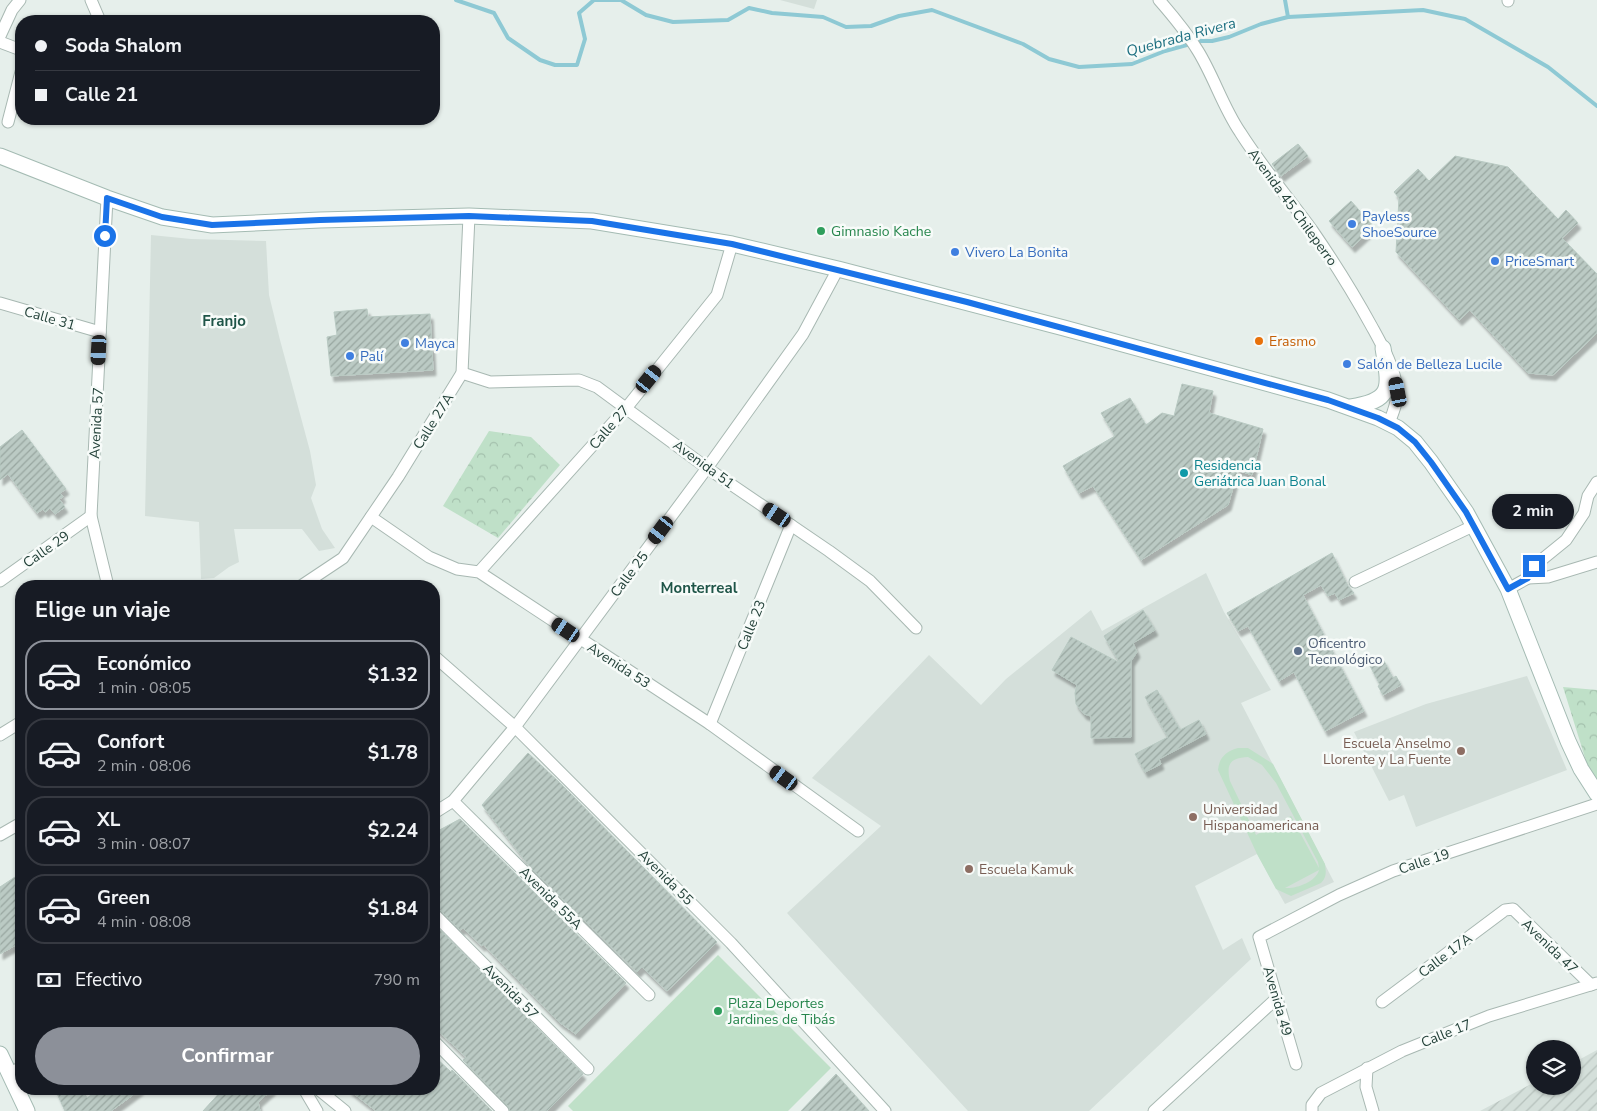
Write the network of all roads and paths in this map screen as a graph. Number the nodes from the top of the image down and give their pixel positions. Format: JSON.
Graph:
{"nodes":[{"id":1,"x":20,"y":0,"type":"edge"},
{"id":2,"x":91,"y":0,"type":"edge"},
{"id":3,"x":1159,"y":0,"type":"edge"},
{"id":4,"x":97,"y":15,"type":"edge"},
{"id":5,"x":0,"y":36,"type":"edge"},
{"id":6,"x":0,"y":42,"type":"edge"},
{"id":7,"x":15,"y":48,"type":"edge"},
{"id":8,"x":15,"y":95,"type":"edge"},
{"id":9,"x":8,"y":122,"type":"dead end"},
{"id":10,"x":0,"y":156,"type":"edge"},
{"id":11,"x":107,"y":198,"type":"junction"},
{"id":12,"x":469,"y":216,"type":"junction"},
{"id":13,"x":732,"y":244,"type":"junction"},
{"id":14,"x":838,"y":269,"type":"junction"},
{"id":15,"x":0,"y":303,"type":"edge"},
{"id":16,"x":100,"y":332,"type":"junction"},
{"id":17,"x":1384,"y":348,"type":"junction"},
{"id":18,"x":462,"y":373,"type":"junction"},
{"id":19,"x":626,"y":407,"type":"junction"},
{"id":20,"x":1349,"y":407,"type":"junction"},
{"id":21,"x":1389,"y":423,"type":"junction"},
{"id":22,"x":708,"y":468,"type":"junction"},
{"id":23,"x":1597,"y":482,"type":"edge"},
{"id":24,"x":91,"y":516,"type":"junction"},
{"id":25,"x":371,"y":517,"type":"junction"},
{"id":26,"x":791,"y":525,"type":"junction"},
{"id":27,"x":1473,"y":526,"type":"junction"},
{"id":28,"x":1597,"y":562,"type":"edge"},
{"id":29,"x":480,"y":572,"type":"junction"},
{"id":30,"x":1528,"y":578,"type":"junction"},
{"id":31,"x":107,"y":580,"type":"edge"},
{"id":32,"x":310,"y":580,"type":"edge"},
{"id":33,"x":0,"y":581,"type":"edge"},
{"id":34,"x":1355,"y":582,"type":"dead end"},
{"id":35,"x":1508,"y":589,"type":"junction"},
{"id":36,"x":916,"y":628,"type":"dead end"},
{"id":37,"x":580,"y":639,"type":"junction"},
{"id":38,"x":440,"y":661,"type":"edge"},
{"id":39,"x":710,"y":724,"type":"junction"},
{"id":40,"x":15,"y":726,"type":"edge"},
{"id":41,"x":515,"y":727,"type":"junction"},
{"id":42,"x":0,"y":735,"type":"edge"},
{"id":43,"x":1597,"y":794,"type":"edge"},
{"id":44,"x":453,"y":801,"type":"junction"},
{"id":45,"x":1597,"y":804,"type":"edge"},
{"id":46,"x":440,"y":809,"type":"edge"},
{"id":47,"x":15,"y":826,"type":"edge"},
{"id":48,"x":858,"y":831,"type":"dead end"},
{"id":49,"x":0,"y":835,"type":"edge"},
{"id":50,"x":1509,"y":909,"type":"joint"},
{"id":51,"x":440,"y":920,"type":"edge"},
{"id":52,"x":1259,"y":937,"type":"joint"},
{"id":53,"x":1594,"y":984,"type":"edge"},
{"id":54,"x":649,"y":995,"type":"dead end"},
{"id":55,"x":1277,"y":998,"type":"junction"},
{"id":56,"x":1382,"y":1002,"type":"dead end"},
{"id":57,"x":440,"y":1047,"type":"edge"},
{"id":58,"x":0,"y":1054,"type":"edge"},
{"id":59,"x":1296,"y":1064,"type":"dead end"},
{"id":60,"x":1367,"y":1068,"type":"junction"},
{"id":61,"x":588,"y":1069,"type":"dead end"},
{"id":62,"x":15,"y":1070,"type":"edge"},
{"id":63,"x":23,"y":1095,"type":"edge"},
{"id":64,"x":308,"y":1095,"type":"edge"},
{"id":65,"x":326,"y":1095,"type":"edge"},
{"id":66,"x":27,"y":1111,"type":"edge"},
{"id":67,"x":317,"y":1111,"type":"edge"},
{"id":68,"x":346,"y":1111,"type":"edge"},
{"id":69,"x":503,"y":1111,"type":"edge"},
{"id":70,"x":885,"y":1111,"type":"edge"},
{"id":71,"x":1154,"y":1111,"type":"edge"},
{"id":72,"x":1312,"y":1111,"type":"edge"},
{"id":73,"x":1373,"y":1111,"type":"edge"}],
"edges":[{"from":1,"to":5,"type":"street"},
{"from":2,"to":4,"type":"street"},
{"from":3,"to":17,"type":"street","name":"Avenida 45 Chileperro"},
{"from":6,"to":7,"type":"street"},
{"from":8,"to":9,"type":"street"},
{"from":10,"to":11,"type":"main road"},
{"from":11,"to":12,"type":"main road"},
{"from":11,"to":16,"type":"street","name":"Avenida 57"},
{"from":12,"to":13,"type":"main road"},
{"from":12,"to":18,"type":"street","name":"Calle 27A"},
{"from":13,"to":14,"type":"main road"},
{"from":13,"to":19,"type":"street","name":"Calle 27"},
{"from":14,"to":20,"type":"main road"},
{"from":14,"to":22,"type":"street","name":"Calle 25"},
{"from":15,"to":16,"type":"street","name":"Calle 31"},
{"from":16,"to":24,"type":"street","name":"Avenida 57"},
{"from":17,"to":20,"type":"main road"},
{"from":17,"to":21,"type":"street","name":"Avenida 45 Chileperro"},
{"from":18,"to":19,"type":"street","name":"Avenida 51"},
{"from":18,"to":25,"type":"street","name":"Calle 27A"},
{"from":19,"to":22,"type":"street","name":"Avenida 51"},
{"from":19,"to":29,"type":"street","name":"Calle 27"},
{"from":20,"to":21,"type":"main road"},
{"from":21,"to":27,"type":"main road"},
{"from":22,"to":26,"type":"street","name":"Avenida 51"},
{"from":22,"to":37,"type":"street","name":"Calle 25"},
{"from":23,"to":30,"type":"street"},
{"from":24,"to":31,"type":"street","name":"Avenida 57"},
{"from":24,"to":33,"type":"street","name":"Calle 29"},
{"from":25,"to":29,"type":"street","name":"Avenida 53"},
{"from":25,"to":32,"type":"street","name":"Calle 27A"},
{"from":26,"to":36,"type":"street","name":"Avenida 51"},
{"from":26,"to":39,"type":"street","name":"Calle 23"},
{"from":27,"to":34,"type":"street"},
{"from":27,"to":35,"type":"main road"},
{"from":28,"to":30,"type":"street"},
{"from":29,"to":37,"type":"street","name":"Avenida 53"},
{"from":30,"to":35,"type":"street"},
{"from":35,"to":43,"type":"main road"},
{"from":37,"to":39,"type":"street","name":"Avenida 53"},
{"from":37,"to":41,"type":"street","name":"Calle 25"},
{"from":38,"to":41,"type":"street","name":"Avenida 55"},
{"from":39,"to":48,"type":"street","name":"Avenida 53"},
{"from":40,"to":42,"type":"street"},
{"from":41,"to":44,"type":"street","name":"Calle 25"},
{"from":41,"to":70,"type":"street","name":"Avenida 55"},
{"from":44,"to":46,"type":"street","name":"Calle 25"},
{"from":44,"to":54,"type":"street","name":"Avenida 55A"},
{"from":45,"to":52,"type":"street","name":"Calle 19"},
{"from":47,"to":49,"type":"street"},
{"from":50,"to":53,"type":"street","name":"Avenida 47"},
{"from":50,"to":56,"type":"street","name":"Calle 17A"},
{"from":51,"to":61,"type":"street","name":"Avenida 57"},
{"from":52,"to":55,"type":"street","name":"Avenida 49"},
{"from":53,"to":60,"type":"street","name":"Calle 17"},
{"from":55,"to":59,"type":"street","name":"Avenida 49"},
{"from":55,"to":71,"type":"street"},
{"from":57,"to":69,"type":"street"},
{"from":58,"to":62,"type":"main road"},
{"from":60,"to":72,"type":"street","name":"Calle 17"},
{"from":60,"to":73,"type":"street"},
{"from":63,"to":66,"type":"main road"},
{"from":64,"to":67,"type":"street"},
{"from":65,"to":68,"type":"street"}]}
